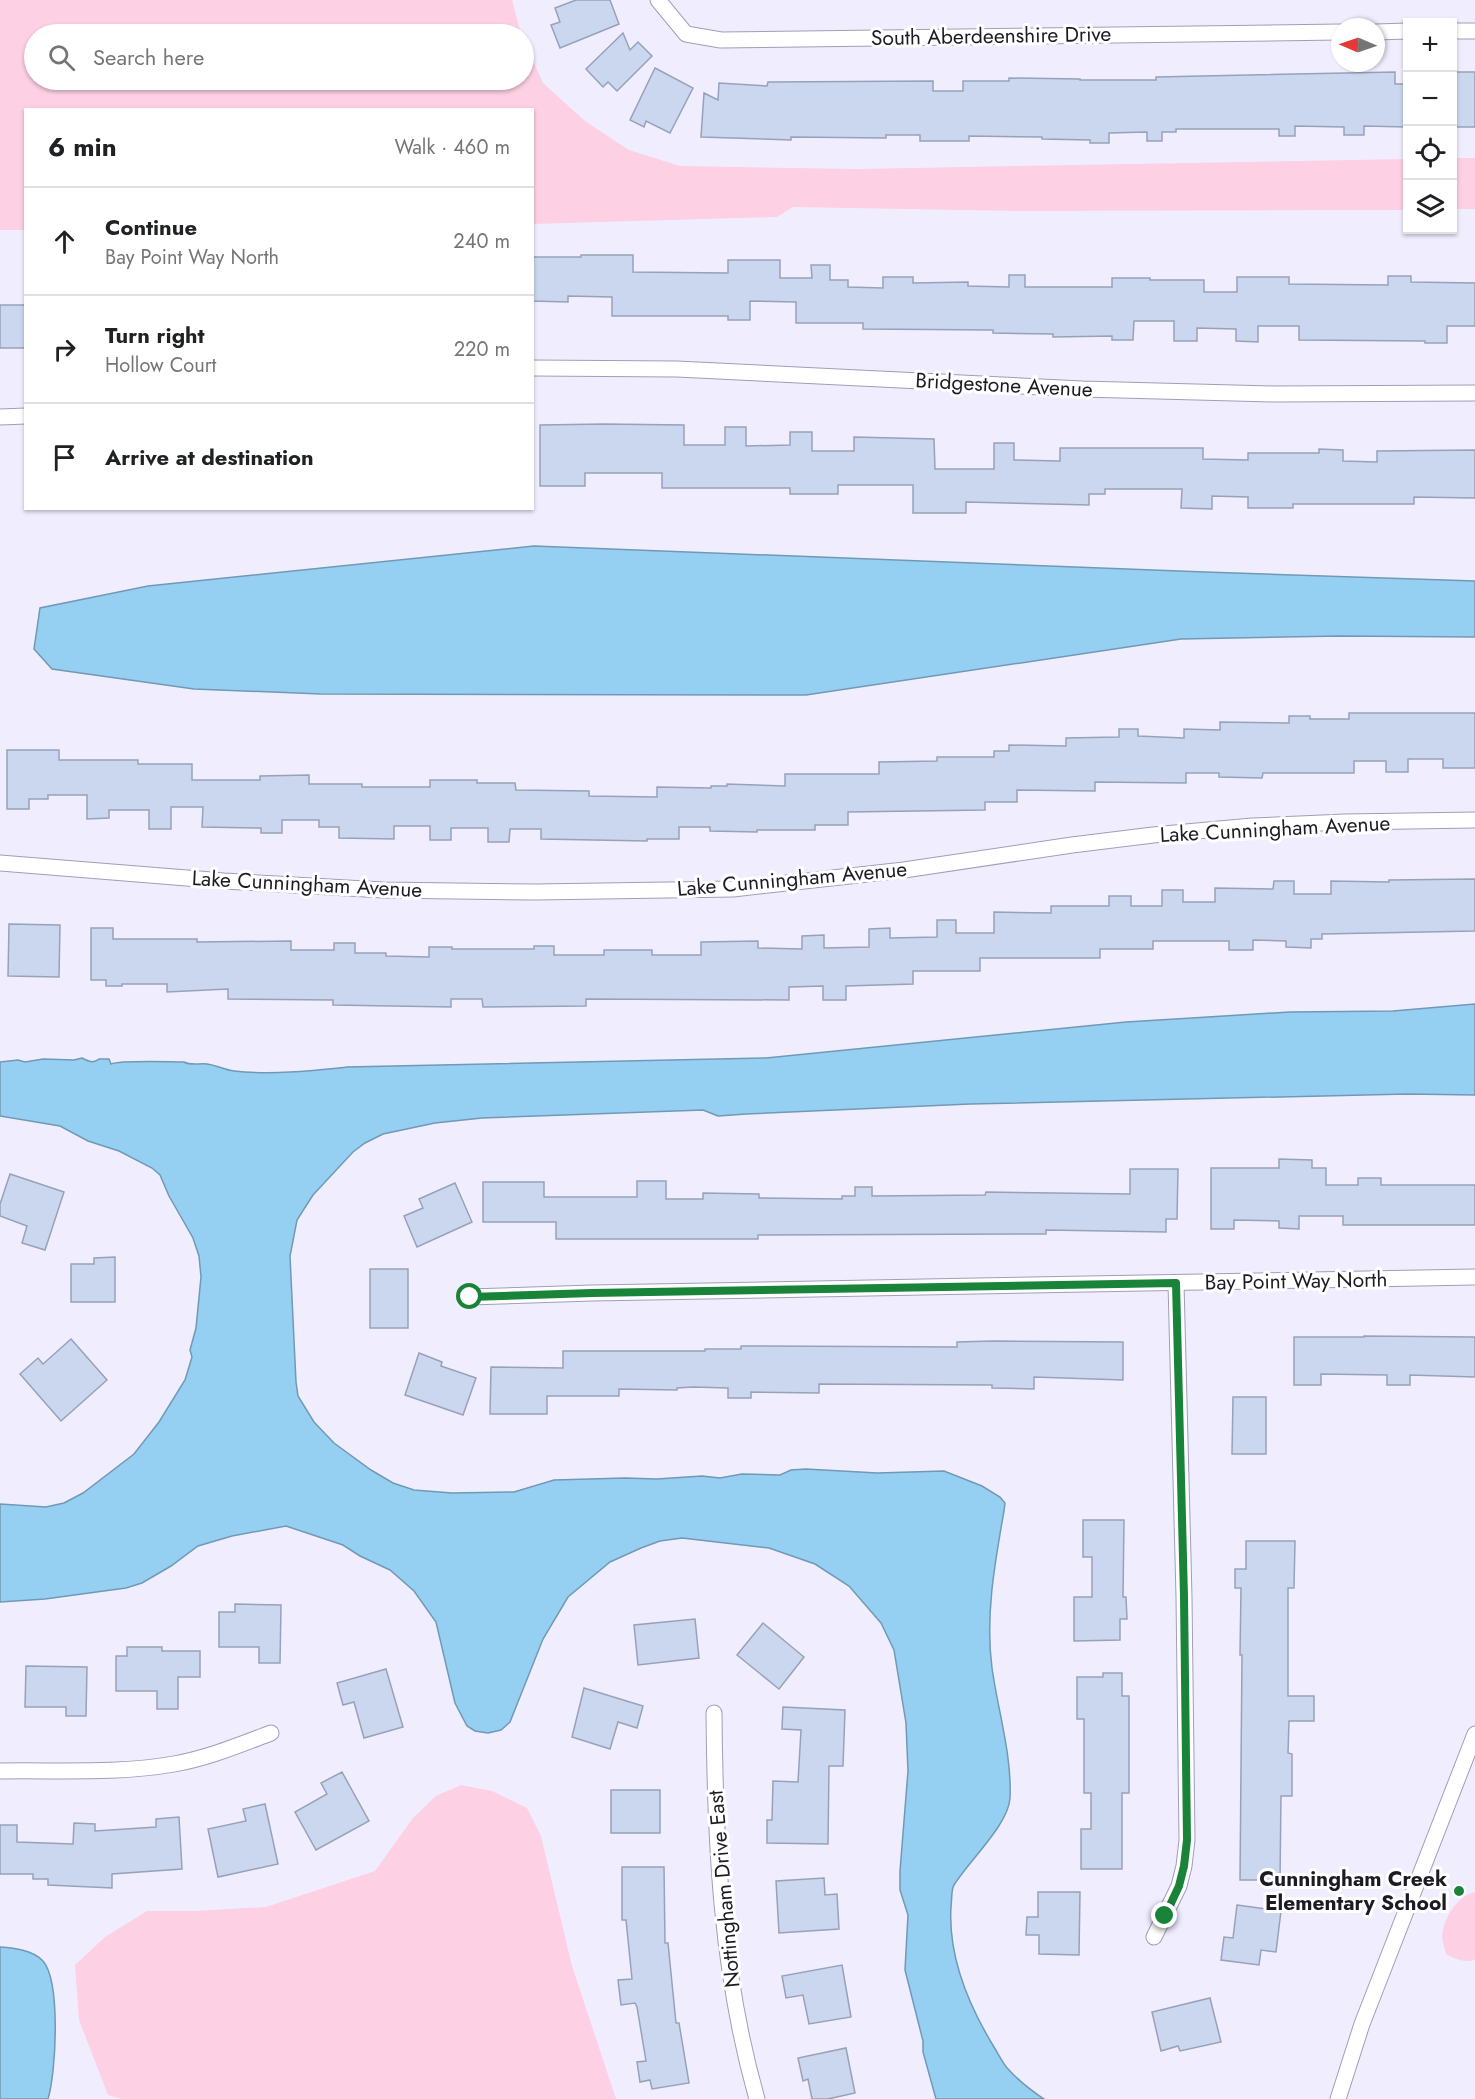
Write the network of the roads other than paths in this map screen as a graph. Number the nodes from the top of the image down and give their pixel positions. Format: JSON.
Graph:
{"nodes":[{"id":1,"x":658,"y":0,"type":"edge"},
{"id":2,"x":1403,"y":31,"type":"edge"},
{"id":3,"x":1457,"y":31,"type":"edge"},
{"id":4,"x":1475,"y":31,"type":"edge"},
{"id":5,"x":1331,"y":32,"type":"edge"},
{"id":6,"x":1385,"y":32,"type":"edge"},
{"id":7,"x":534,"y":368,"type":"edge"},
{"id":8,"x":1475,"y":393,"type":"edge"},
{"id":9,"x":24,"y":416,"type":"edge"},
{"id":10,"x":0,"y":417,"type":"edge"},
{"id":11,"x":1475,"y":820,"type":"edge"},
{"id":12,"x":0,"y":863,"type":"edge"},
{"id":13,"x":1475,"y":1277,"type":"edge"},
{"id":14,"x":1176,"y":1283,"type":"junction"},
{"id":15,"x":470,"y":1297,"type":"dead end"},
{"id":16,"x":714,"y":1713,"type":"dead end"},
{"id":17,"x":271,"y":1733,"type":"dead end"},
{"id":18,"x":1475,"y":1734,"type":"edge"},
{"id":19,"x":0,"y":1771,"type":"edge"},
{"id":20,"x":1154,"y":1937,"type":"dead end"},
{"id":21,"x":757,"y":2099,"type":"edge"},
{"id":22,"x":1338,"y":2099,"type":"edge"}],
"edges":[{"from":1,"to":5,"type":"street","name":"South Aberdeenshire Drive"},
{"from":2,"to":6,"type":"street"},
{"from":3,"to":4,"type":"street"},
{"from":7,"to":8,"type":"street","name":"Bridgestone Avenue"},
{"from":9,"to":10,"type":"street"},
{"from":11,"to":12,"type":"street","name":"Lake Cunningham Avenue"},
{"from":13,"to":14,"type":"street","name":"Bay Point Way North"},
{"from":14,"to":15,"type":"street","name":"Bay Point Way North"},
{"from":14,"to":20,"type":"street"},
{"from":16,"to":21,"type":"street","name":"Nottingham Drive East"},
{"from":17,"to":19,"type":"street"},
{"from":18,"to":22,"type":"street"}]}
